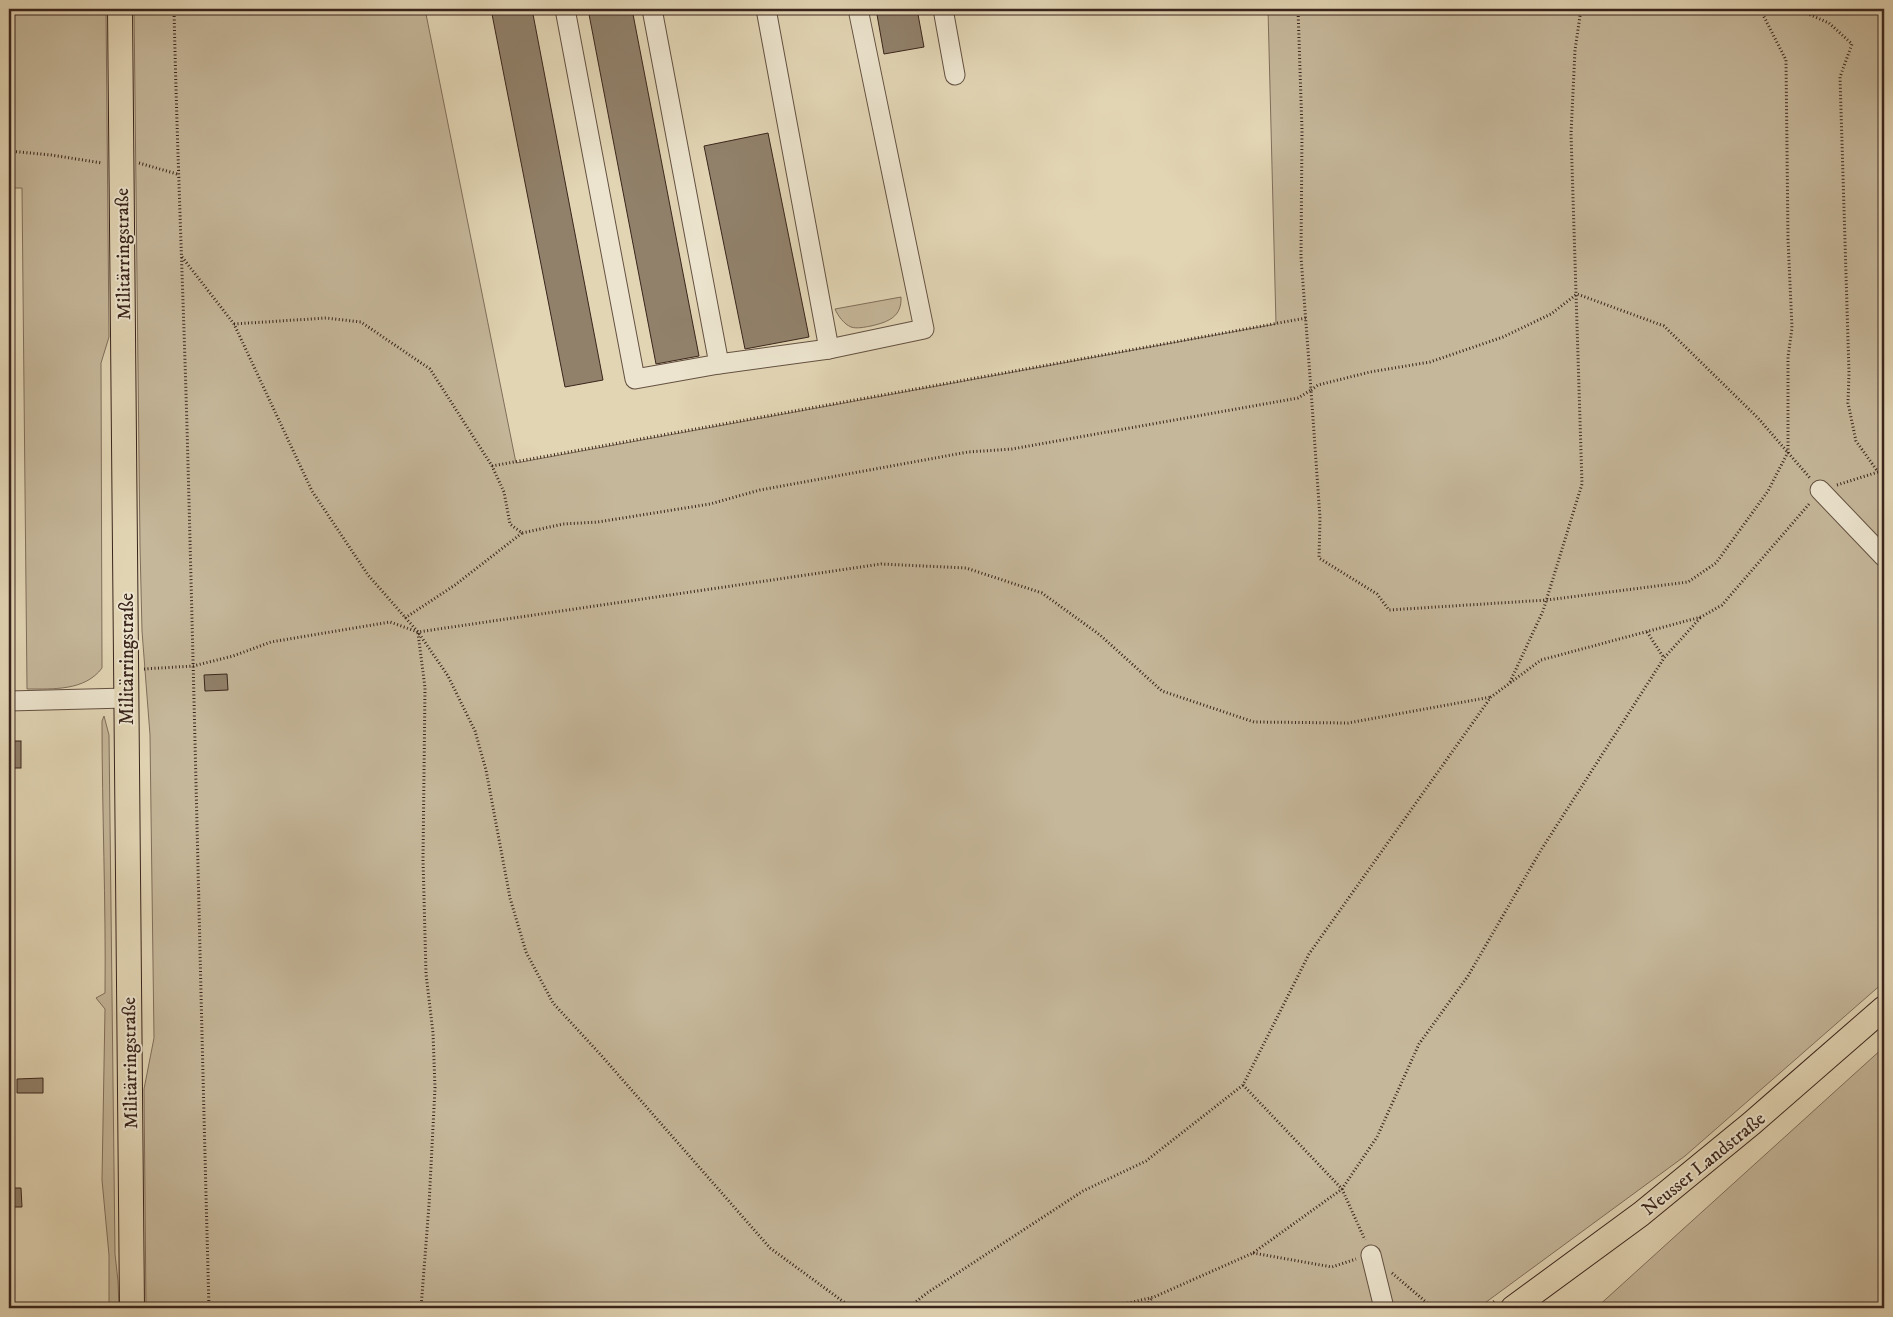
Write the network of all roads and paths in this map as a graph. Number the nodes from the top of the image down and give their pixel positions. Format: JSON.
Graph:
{"nodes":[{"id":1,"x":120,"y":9,"type":"edge"},
{"id":2,"x":174,"y":9,"type":"edge"},
{"id":3,"x":565,"y":9,"type":"edge"},
{"id":4,"x":652,"y":9,"type":"edge"},
{"id":5,"x":766,"y":9,"type":"edge"},
{"id":6,"x":858,"y":9,"type":"edge"},
{"id":7,"x":943,"y":9,"type":"edge"},
{"id":8,"x":1298,"y":9,"type":"edge"},
{"id":9,"x":1581,"y":9,"type":"edge"},
{"id":10,"x":1760,"y":9,"type":"edge"},
{"id":11,"x":1802,"y":9,"type":"edge"},
{"id":12,"x":955,"y":75,"type":"dead end"},
{"id":13,"x":9,"y":151,"type":"edge"},
{"id":14,"x":106,"y":163,"type":"dead end"},
{"id":15,"x":182,"y":257,"type":"junction"},
{"id":16,"x":1577,"y":294,"type":"junction"},
{"id":17,"x":1306,"y":318,"type":"junction"},
{"id":18,"x":234,"y":324,"type":"junction"},
{"id":19,"x":829,"y":349,"type":"junction"},
{"id":20,"x":719,"y":364,"type":"junction"},
{"id":21,"x":1311,"y":390,"type":"junction"},
{"id":22,"x":1788,"y":452,"type":"junction"},
{"id":23,"x":492,"y":466,"type":"junction"},
{"id":24,"x":1878,"y":472,"type":"junction"},
{"id":25,"x":1884,"y":473,"type":"edge"},
{"id":26,"x":1820,"y":490,"type":"junction"},
{"id":27,"x":522,"y":533,"type":"junction"},
{"id":28,"x":1884,"y":557,"type":"edge"},
{"id":29,"x":1547,"y":600,"type":"junction"},
{"id":30,"x":1701,"y":617,"type":"junction"},
{"id":31,"x":405,"y":618,"type":"junction"},
{"id":32,"x":418,"y":632,"type":"junction"},
{"id":33,"x":1647,"y":632,"type":"junction"},
{"id":34,"x":1664,"y":658,"type":"junction"},
{"id":35,"x":193,"y":666,"type":"junction"},
{"id":36,"x":1510,"y":682,"type":"junction"},
{"id":37,"x":126,"y":689,"type":"junction"},
{"id":38,"x":1491,"y":697,"type":"junction"},
{"id":39,"x":9,"y":700,"type":"edge"},
{"id":40,"x":1884,"y":1008,"type":"edge"},
{"id":41,"x":1242,"y":1086,"type":"junction"},
{"id":42,"x":1342,"y":1189,"type":"junction"},
{"id":43,"x":1253,"y":1253,"type":"junction"},
{"id":44,"x":1371,"y":1255,"type":"junction"},
{"id":45,"x":1154,"y":1297,"type":"junction"},
{"id":46,"x":132,"y":1308,"type":"edge"},
{"id":47,"x":208,"y":1308,"type":"edge"},
{"id":48,"x":421,"y":1308,"type":"edge"},
{"id":49,"x":852,"y":1308,"type":"edge"},
{"id":50,"x":908,"y":1308,"type":"edge"},
{"id":51,"x":1107,"y":1308,"type":"edge"},
{"id":52,"x":1144,"y":1308,"type":"edge"},
{"id":53,"x":1384,"y":1308,"type":"edge"},
{"id":54,"x":1433,"y":1308,"type":"edge"},
{"id":55,"x":1513,"y":1308,"type":"edge"}],
"edges":[{"from":1,"to":37,"type":"main road","name":"Militärringstraße"},
{"from":2,"to":15,"type":"path"},
{"from":3,"to":20,"type":"lane"},
{"from":4,"to":20,"type":"lane"},
{"from":5,"to":19,"type":"lane"},
{"from":6,"to":19,"type":"lane"},
{"from":7,"to":12,"type":"lane"},
{"from":8,"to":17,"type":"path"},
{"from":9,"to":16,"type":"path"},
{"from":10,"to":22,"type":"path"},
{"from":11,"to":24,"type":"path"},
{"from":13,"to":14,"type":"path"},
{"from":15,"to":18,"type":"path"},
{"from":15,"to":35,"type":"path"},
{"from":16,"to":21,"type":"path"},
{"from":16,"to":22,"type":"path"},
{"from":16,"to":29,"type":"path"},
{"from":17,"to":21,"type":"path"},
{"from":17,"to":23,"type":"path"},
{"from":18,"to":23,"type":"path"},
{"from":18,"to":31,"type":"path"},
{"from":19,"to":20,"type":"lane"},
{"from":21,"to":27,"type":"path"},
{"from":21,"to":29,"type":"path"},
{"from":22,"to":26,"type":"path"},
{"from":22,"to":29,"type":"path"},
{"from":23,"to":27,"type":"path"},
{"from":24,"to":25,"type":"path"},
{"from":24,"to":26,"type":"path"},
{"from":26,"to":28,"type":"lane"},
{"from":26,"to":30,"type":"path"},
{"from":27,"to":31,"type":"path"},
{"from":29,"to":36,"type":"path"},
{"from":30,"to":33,"type":"path"},
{"from":30,"to":34,"type":"path"},
{"from":31,"to":32,"type":"path"},
{"from":32,"to":35,"type":"path"},
{"from":32,"to":38,"type":"path"},
{"from":32,"to":48,"type":"path"},
{"from":32,"to":49,"type":"path"},
{"from":33,"to":34,"type":"path"},
{"from":33,"to":36,"type":"path"},
{"from":34,"to":42,"type":"path"},
{"from":35,"to":37,"type":"path"},
{"from":35,"to":47,"type":"path"},
{"from":36,"to":38,"type":"path"},
{"from":37,"to":39,"type":"lane"},
{"from":37,"to":46,"type":"main road","name":"Militärringstraße"},
{"from":38,"to":41,"type":"path"},
{"from":40,"to":55,"type":"main road","name":"Neusser Landstraße"},
{"from":41,"to":42,"type":"path"},
{"from":41,"to":50,"type":"path"},
{"from":42,"to":43,"type":"path"},
{"from":42,"to":44,"type":"path"},
{"from":43,"to":44,"type":"path"},
{"from":43,"to":45,"type":"path"},
{"from":44,"to":53,"type":"lane"},
{"from":44,"to":54,"type":"path"},
{"from":45,"to":51,"type":"path"},
{"from":45,"to":52,"type":"path"}]}
